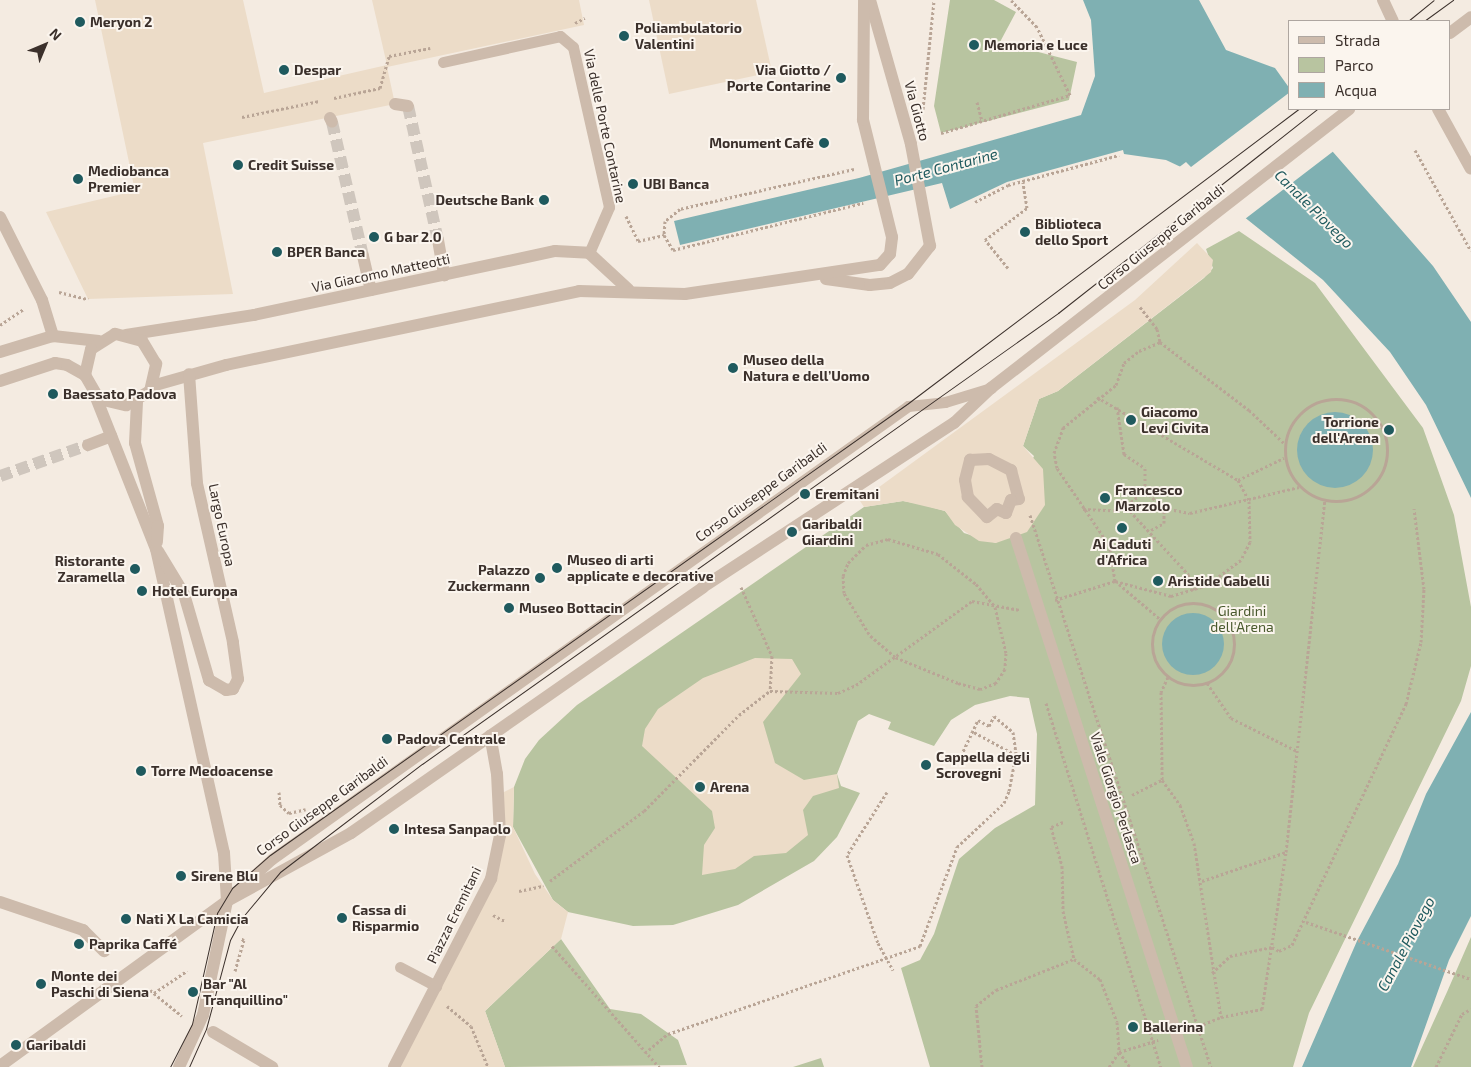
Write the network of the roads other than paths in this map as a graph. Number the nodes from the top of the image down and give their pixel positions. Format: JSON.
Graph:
{"nodes":[{"id":1,"x":864,"y":0,"type":"edge"},
{"id":2,"x":870,"y":0,"type":"edge"},
{"id":3,"x":1383,"y":0,"type":"edge"},
{"id":4,"x":1471,"y":18,"type":"edge"},
{"id":5,"x":1393,"y":20,"type":"edge"},
{"id":6,"x":1451,"y":32,"type":"edge"},
{"id":7,"x":442,"y":62,"type":"road end"},
{"id":8,"x":395,"y":104,"type":"dead end"},
{"id":9,"x":408,"y":106,"type":"dead end"},
{"id":10,"x":1349,"y":110,"type":"edge"},
{"id":11,"x":1439,"y":110,"type":"edge"},
{"id":12,"x":1471,"y":169,"type":"edge"},
{"id":13,"x":0,"y":218,"type":"edge"},
{"id":14,"x":438,"y":240,"type":"tunnel mouth"},
{"id":15,"x":589,"y":253,"type":"junction"},
{"id":16,"x":363,"y":256,"type":"tunnel mouth"},
{"id":17,"x":444,"y":275,"type":"junction"},
{"id":18,"x":818,"y":277,"type":"junction"},
{"id":19,"x":371,"y":290,"type":"junction"},
{"id":20,"x":629,"y":290,"type":"junction"},
{"id":21,"x":126,"y":335,"type":"junction"},
{"id":22,"x":53,"y":336,"type":"junction"},
{"id":23,"x":99,"y":341,"type":"junction"},
{"id":24,"x":0,"y":352,"type":"edge"},
{"id":25,"x":189,"y":374,"type":"junction"},
{"id":26,"x":85,"y":375,"type":"junction"},
{"id":27,"x":0,"y":381,"type":"edge"},
{"id":28,"x":152,"y":386,"type":"junction"},
{"id":29,"x":990,"y":388,"type":"junction"},
{"id":30,"x":95,"y":395,"type":"junction"},
{"id":31,"x":137,"y":402,"type":"junction"},
{"id":32,"x":111,"y":436,"type":"junction"},
{"id":33,"x":88,"y":445,"type":"tunnel mouth"},
{"id":34,"x":968,"y":497,"type":"joint"},
{"id":35,"x":1016,"y":538,"type":"dead end"},
{"id":36,"x":156,"y":549,"type":"junction"},
{"id":37,"x":490,"y":736,"type":"junction"},
{"id":38,"x":227,"y":901,"type":"junction"},
{"id":39,"x":0,"y":902,"type":"edge"},
{"id":40,"x":104,"y":951,"type":"dead end"},
{"id":41,"x":400,"y":967,"type":"dead end"},
{"id":42,"x":434,"y":991,"type":"junction"},
{"id":43,"x":213,"y":1032,"type":"dead end"},
{"id":44,"x":0,"y":1066,"type":"edge"},
{"id":45,"x":179,"y":1067,"type":"edge"},
{"id":46,"x":272,"y":1067,"type":"edge"},
{"id":47,"x":394,"y":1067,"type":"edge"},
{"id":48,"x":1187,"y":1067,"type":"edge"}],
"edges":[{"from":1,"to":18,"type":"street"},
{"from":2,"to":18,"type":"street","name":"Via Giotto"},
{"from":3,"to":5,"type":"street"},
{"from":4,"to":6,"type":"street"},
{"from":7,"to":15,"type":"lane","name":"Via delle Porte Contarine"},
{"from":8,"to":9,"type":"street"},
{"from":10,"to":29,"type":"street","name":"Corso Giuseppe Garibaldi"},
{"from":11,"to":12,"type":"street"},
{"from":13,"to":22,"type":"street"},
{"from":14,"to":17,"type":"street"},
{"from":15,"to":17,"type":"street","name":"Via Giacomo Matteotti"},
{"from":15,"to":20,"type":"street"},
{"from":16,"to":19,"type":"street"},
{"from":17,"to":19,"type":"street","name":"Via Giacomo Matteotti"},
{"from":18,"to":20,"type":"street"},
{"from":19,"to":21,"type":"street","name":"Via Giacomo Matteotti"},
{"from":20,"to":25,"type":"street"},
{"from":21,"to":23,"type":"street","name":"Via Giacomo Matteotti"},
{"from":21,"to":28,"type":"street"},
{"from":22,"to":23,"type":"street","name":"Via Giacomo Matteotti"},
{"from":22,"to":24,"type":"street","name":"Via Giacomo Matteotti"},
{"from":23,"to":26,"type":"street"},
{"from":25,"to":28,"type":"street"},
{"from":25,"to":36,"type":"street","name":"Largo Europa"},
{"from":26,"to":27,"type":"street"},
{"from":26,"to":30,"type":"street"},
{"from":28,"to":31,"type":"street"},
{"from":29,"to":37,"type":"street","name":"Corso Giuseppe Garibaldi"},
{"from":29,"to":38,"type":"lane","name":"Corso Giuseppe Garibaldi"},
{"from":30,"to":31,"type":"street"},
{"from":30,"to":32,"type":"street"},
{"from":31,"to":36,"type":"street"},
{"from":32,"to":33,"type":"street"},
{"from":32,"to":36,"type":"street","name":"Largo Europa"},
{"from":34,"to":34,"type":"street"},
{"from":35,"to":48,"type":"street","name":"Viale Giorgio Perlasca"},
{"from":36,"to":38,"type":"street","name":"Largo Europa"},
{"from":37,"to":38,"type":"street","name":"Corso Giuseppe Garibaldi"},
{"from":37,"to":42,"type":"street","name":"Piazza Eremitani"},
{"from":38,"to":44,"type":"street","name":"Corso Giuseppe Garibaldi"},
{"from":38,"to":45,"type":"street","name":"Largo Europa"},
{"from":39,"to":40,"type":"street"},
{"from":41,"to":42,"type":"lane"},
{"from":42,"to":47,"type":"street","name":"Piazza Eremitani"},
{"from":43,"to":46,"type":"street"}]}
